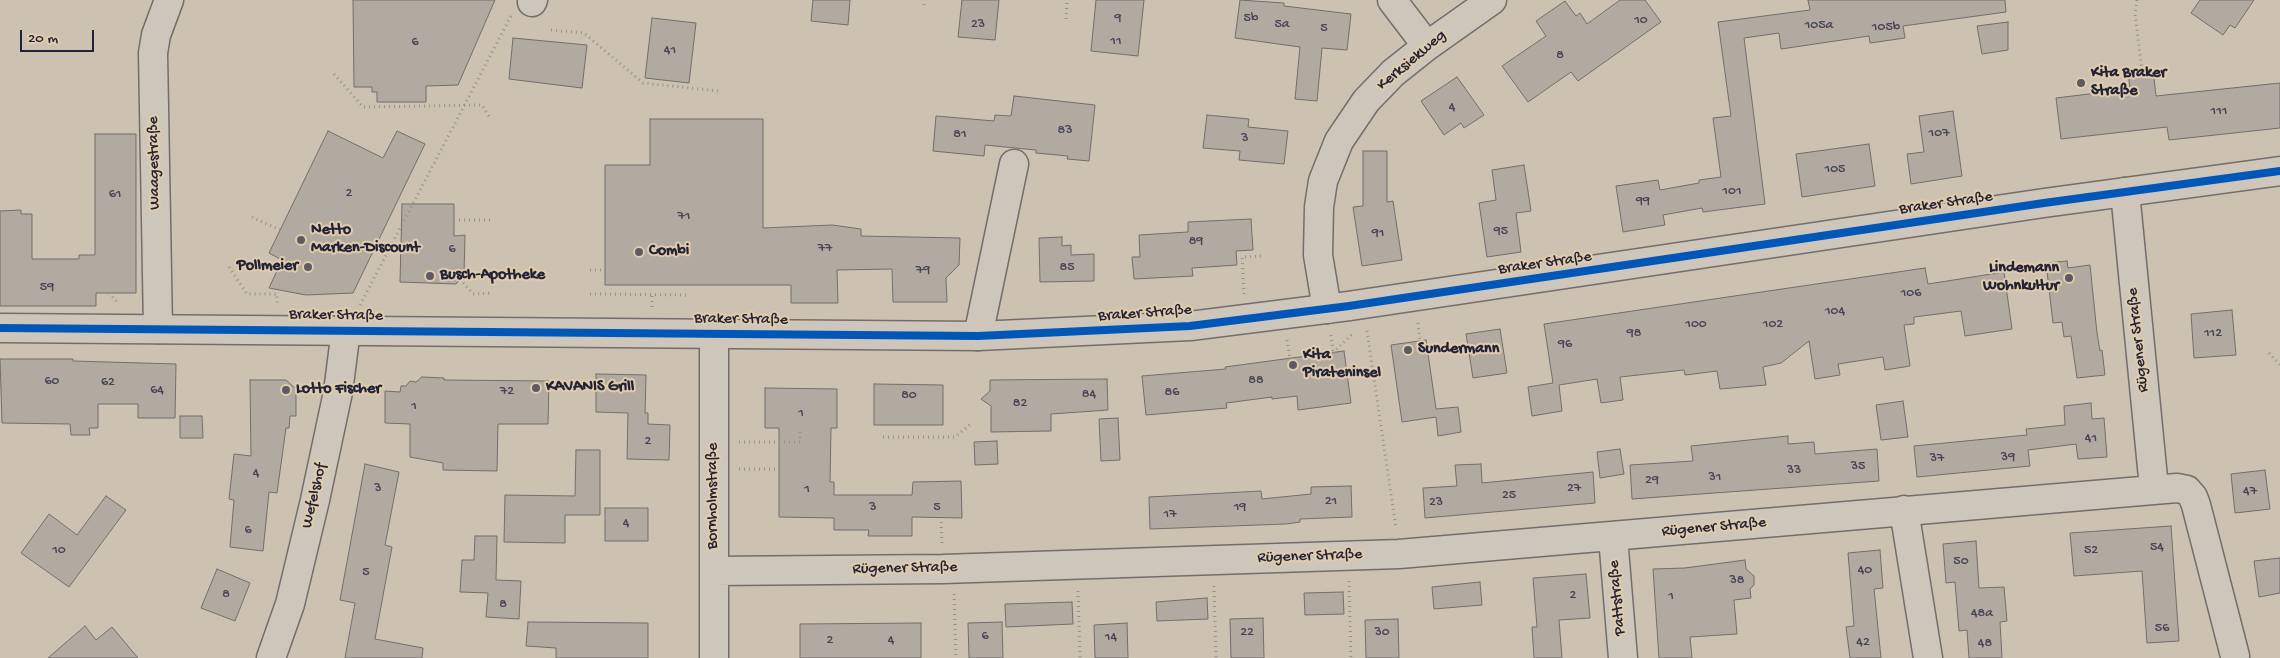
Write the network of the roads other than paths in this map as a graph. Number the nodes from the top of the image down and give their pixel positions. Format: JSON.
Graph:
{"nodes":[{"id":1,"x":169,"y":0,"type":"edge"},
{"id":2,"x":1392,"y":0,"type":"edge"},
{"id":3,"x":1492,"y":0,"type":"edge"},
{"id":4,"x":1427,"y":46,"type":"junction"},
{"id":5,"x":1014,"y":164,"type":"dead end"},
{"id":6,"x":2280,"y":171,"type":"edge"},
{"id":7,"x":2124,"y":192,"type":"junction"},
{"id":8,"x":1329,"y":322,"type":"junction"},
{"id":9,"x":0,"y":328,"type":"edge"},
{"id":10,"x":158,"y":329,"type":"junction"},
{"id":11,"x":346,"y":330,"type":"junction"},
{"id":12,"x":714,"y":334,"type":"junction"},
{"id":13,"x":978,"y":336,"type":"junction"},
{"id":14,"x":2154,"y":488,"type":"junction"},
{"id":15,"x":1904,"y":510,"type":"junction"},
{"id":16,"x":1613,"y":537,"type":"junction"},
{"id":17,"x":714,"y":571,"type":"junction"},
{"id":18,"x":2234,"y":656,"type":"dead end"},
{"id":19,"x":271,"y":658,"type":"edge"},
{"id":20,"x":714,"y":658,"type":"edge"},
{"id":21,"x":1623,"y":658,"type":"edge"},
{"id":22,"x":1928,"y":658,"type":"edge"}],
"edges":[{"from":1,"to":10,"type":"street","name":"Waagestraße"},
{"from":2,"to":4,"type":"street"},
{"from":3,"to":4,"type":"street","name":"Kerksiekweg"},
{"from":4,"to":8,"type":"street","name":"Kerksiekweg"},
{"from":5,"to":13,"type":"street"},
{"from":6,"to":7,"type":"street","name":"Braker Straße"},
{"from":7,"to":8,"type":"street","name":"Braker Straße"},
{"from":7,"to":14,"type":"street","name":"Rügener Straße"},
{"from":8,"to":13,"type":"street","name":"Braker Straße"},
{"from":9,"to":10,"type":"street","name":"Braker Straße"},
{"from":10,"to":11,"type":"street","name":"Braker Straße"},
{"from":11,"to":12,"type":"street","name":"Braker Straße"},
{"from":11,"to":19,"type":"street","name":"Wefelshof"},
{"from":12,"to":13,"type":"street","name":"Braker Straße"},
{"from":12,"to":17,"type":"street","name":"Bornholmstraße"},
{"from":14,"to":15,"type":"street","name":"Rügener Straße"},
{"from":14,"to":18,"type":"street","name":"Rügener Straße"},
{"from":15,"to":16,"type":"street","name":"Rügener Straße"},
{"from":15,"to":22,"type":"street"},
{"from":16,"to":17,"type":"street","name":"Rügener Straße"},
{"from":16,"to":21,"type":"street","name":"Pattstraße"},
{"from":17,"to":20,"type":"street","name":"Bornholmstraße"}]}
